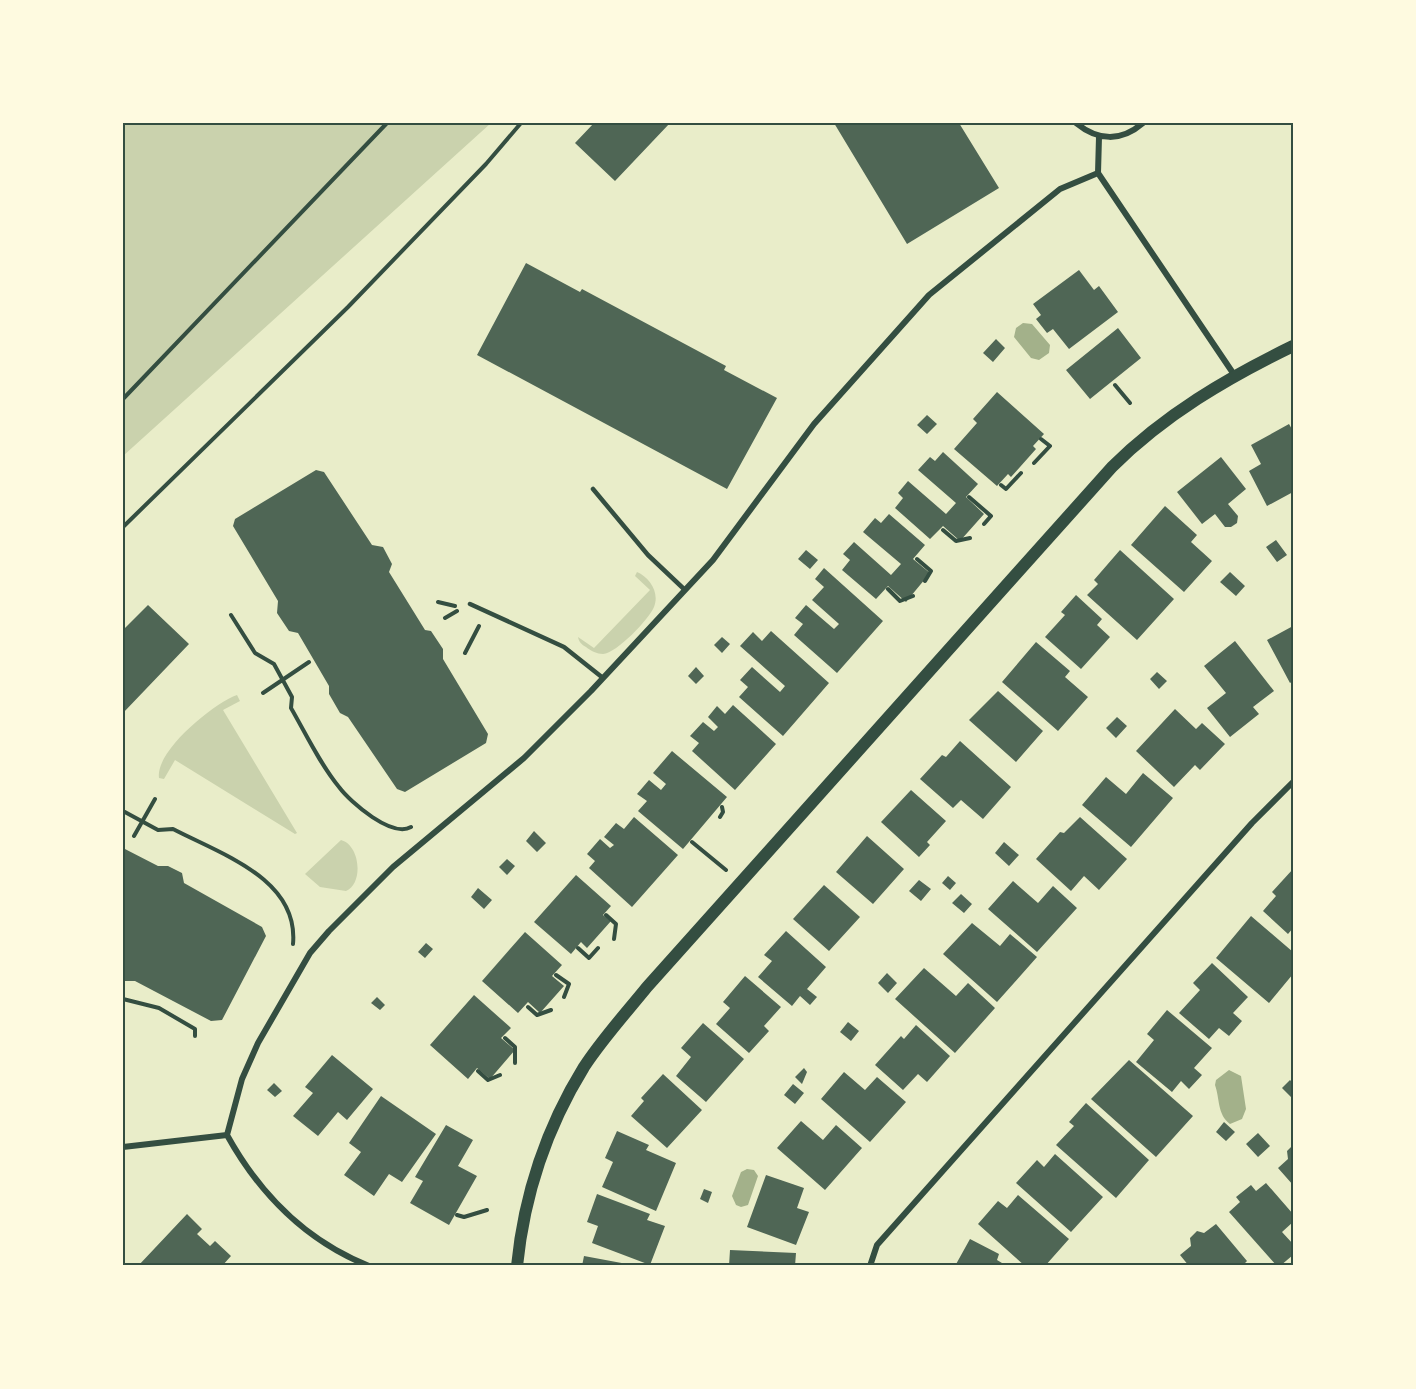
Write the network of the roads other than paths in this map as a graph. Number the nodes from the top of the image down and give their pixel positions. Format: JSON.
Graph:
{"nodes":[{"id":1,"x":1076,"y":123,"type":"edge"},
{"id":2,"x":1143,"y":123,"type":"edge"},
{"id":3,"x":1099,"y":137,"type":"junction"},
{"id":4,"x":1098,"y":173,"type":"junction"},
{"id":5,"x":1293,"y":346,"type":"edge"},
{"id":6,"x":1235,"y":376,"type":"junction"},
{"id":7,"x":593,"y":489,"type":"dead end"},
{"id":8,"x":685,"y":590,"type":"junction"},
{"id":9,"x":470,"y":604,"type":"dead end"},
{"id":10,"x":603,"y":678,"type":"junction"},
{"id":11,"x":1293,"y":782,"type":"edge"},
{"id":12,"x":227,"y":1135,"type":"junction"},
{"id":13,"x":123,"y":1147,"type":"edge"},
{"id":14,"x":369,"y":1266,"type":"edge"},
{"id":15,"x":517,"y":1266,"type":"edge"},
{"id":16,"x":870,"y":1266,"type":"edge"}],
"edges":[{"from":1,"to":3,"type":"street"},
{"from":2,"to":3,"type":"street"},
{"from":3,"to":4,"type":"street"},
{"from":4,"to":6,"type":"street"},
{"from":4,"to":8,"type":"street"},
{"from":5,"to":6,"type":"main road"},
{"from":6,"to":15,"type":"main road"},
{"from":7,"to":8,"type":"lane"},
{"from":8,"to":10,"type":"street"},
{"from":9,"to":10,"type":"lane"},
{"from":10,"to":12,"type":"street"},
{"from":11,"to":16,"type":"street"},
{"from":12,"to":13,"type":"street"},
{"from":12,"to":14,"type":"street"}]}
